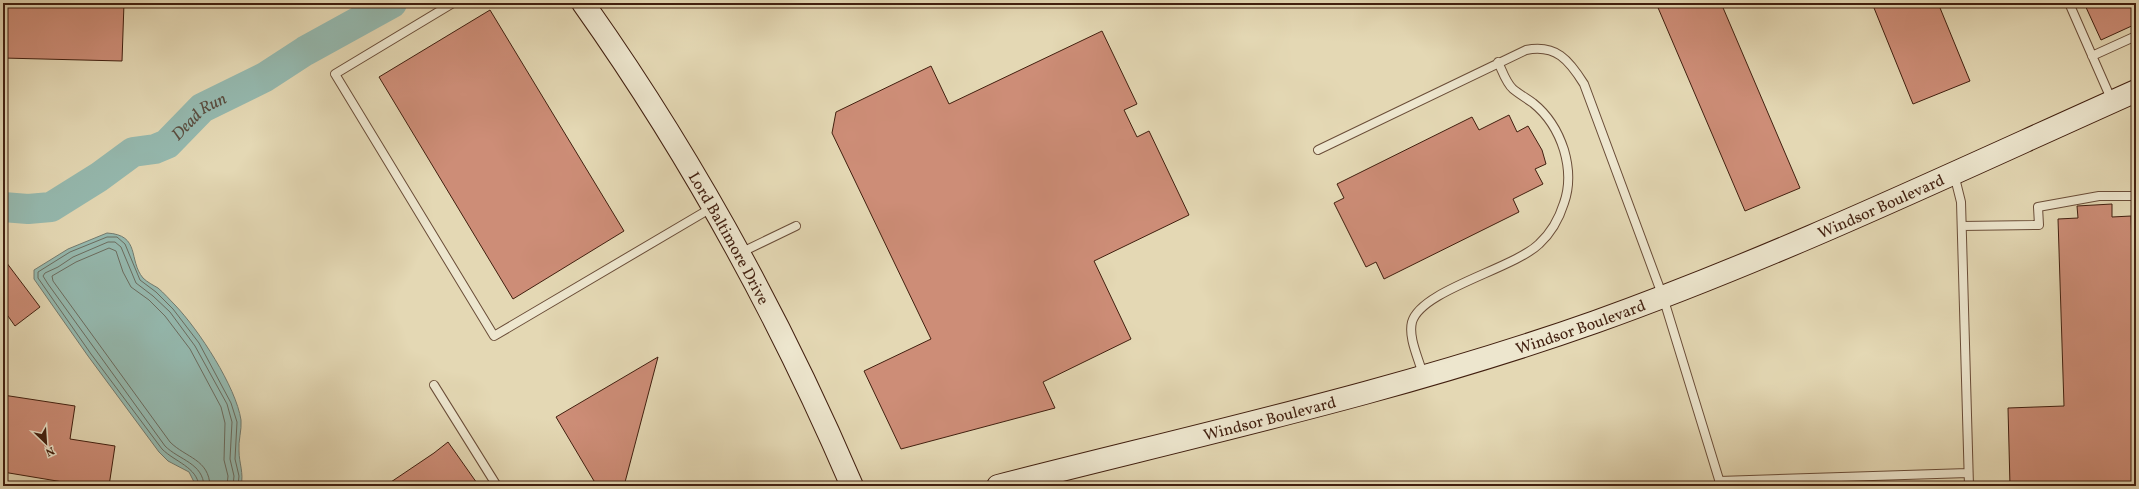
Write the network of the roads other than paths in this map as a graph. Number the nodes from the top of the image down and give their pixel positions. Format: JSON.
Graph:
{"nodes":[{"id":1,"x":454,"y":3,"type":"edge"},
{"id":2,"x":583,"y":3,"type":"edge"},
{"id":3,"x":2069,"y":3,"type":"edge"},
{"id":4,"x":2136,"y":36,"type":"edge"},
{"id":5,"x":2092,"y":56,"type":"junction"},
{"id":6,"x":1498,"y":62,"type":"junction"},
{"id":7,"x":2136,"y":91,"type":"edge"},
{"id":8,"x":2112,"y":102,"type":"junction"},
{"id":9,"x":1318,"y":150,"type":"dead end"},
{"id":10,"x":1954,"y":173,"type":"junction"},
{"id":11,"x":2136,"y":196,"type":"edge"},
{"id":12,"x":714,"y":207,"type":"junction"},
{"id":13,"x":796,"y":226,"type":"dead end"},
{"id":14,"x":1962,"y":226,"type":"junction"},
{"id":15,"x":740,"y":253,"type":"junction"},
{"id":16,"x":1663,"y":297,"type":"junction"},
{"id":17,"x":1424,"y":376,"type":"junction"},
{"id":18,"x":434,"y":385,"type":"dead end"},
{"id":19,"x":1968,"y":473,"type":"junction"},
{"id":20,"x":1720,"y":484,"type":"edge"},
{"id":21,"x":497,"y":486,"type":"edge"},
{"id":22,"x":852,"y":486,"type":"edge"},
{"id":23,"x":998,"y":486,"type":"edge"},
{"id":24,"x":1968,"y":486,"type":"edge"}],
"edges":[{"from":1,"to":12,"type":"lane"},
{"from":2,"to":12,"type":"main road","name":"Lord Baltimore Drive"},
{"from":3,"to":5,"type":"lane"},
{"from":4,"to":5,"type":"lane"},
{"from":5,"to":8,"type":"lane"},
{"from":6,"to":9,"type":"lane"},
{"from":6,"to":16,"type":"lane"},
{"from":6,"to":17,"type":"lane"},
{"from":7,"to":8,"type":"main road","name":"Windsor Boulevard"},
{"from":8,"to":10,"type":"main road","name":"Windsor Boulevard"},
{"from":10,"to":14,"type":"lane"},
{"from":10,"to":16,"type":"main road","name":"Windsor Boulevard"},
{"from":11,"to":14,"type":"lane"},
{"from":12,"to":15,"type":"main road","name":"Lord Baltimore Drive"},
{"from":13,"to":15,"type":"lane"},
{"from":14,"to":19,"type":"lane"},
{"from":15,"to":22,"type":"main road","name":"Lord Baltimore Drive"},
{"from":16,"to":17,"type":"main road","name":"Windsor Boulevard"},
{"from":16,"to":20,"type":"lane"},
{"from":17,"to":23,"type":"main road","name":"Windsor Boulevard"},
{"from":18,"to":21,"type":"lane"},
{"from":19,"to":20,"type":"lane"},
{"from":19,"to":24,"type":"lane"}]}
